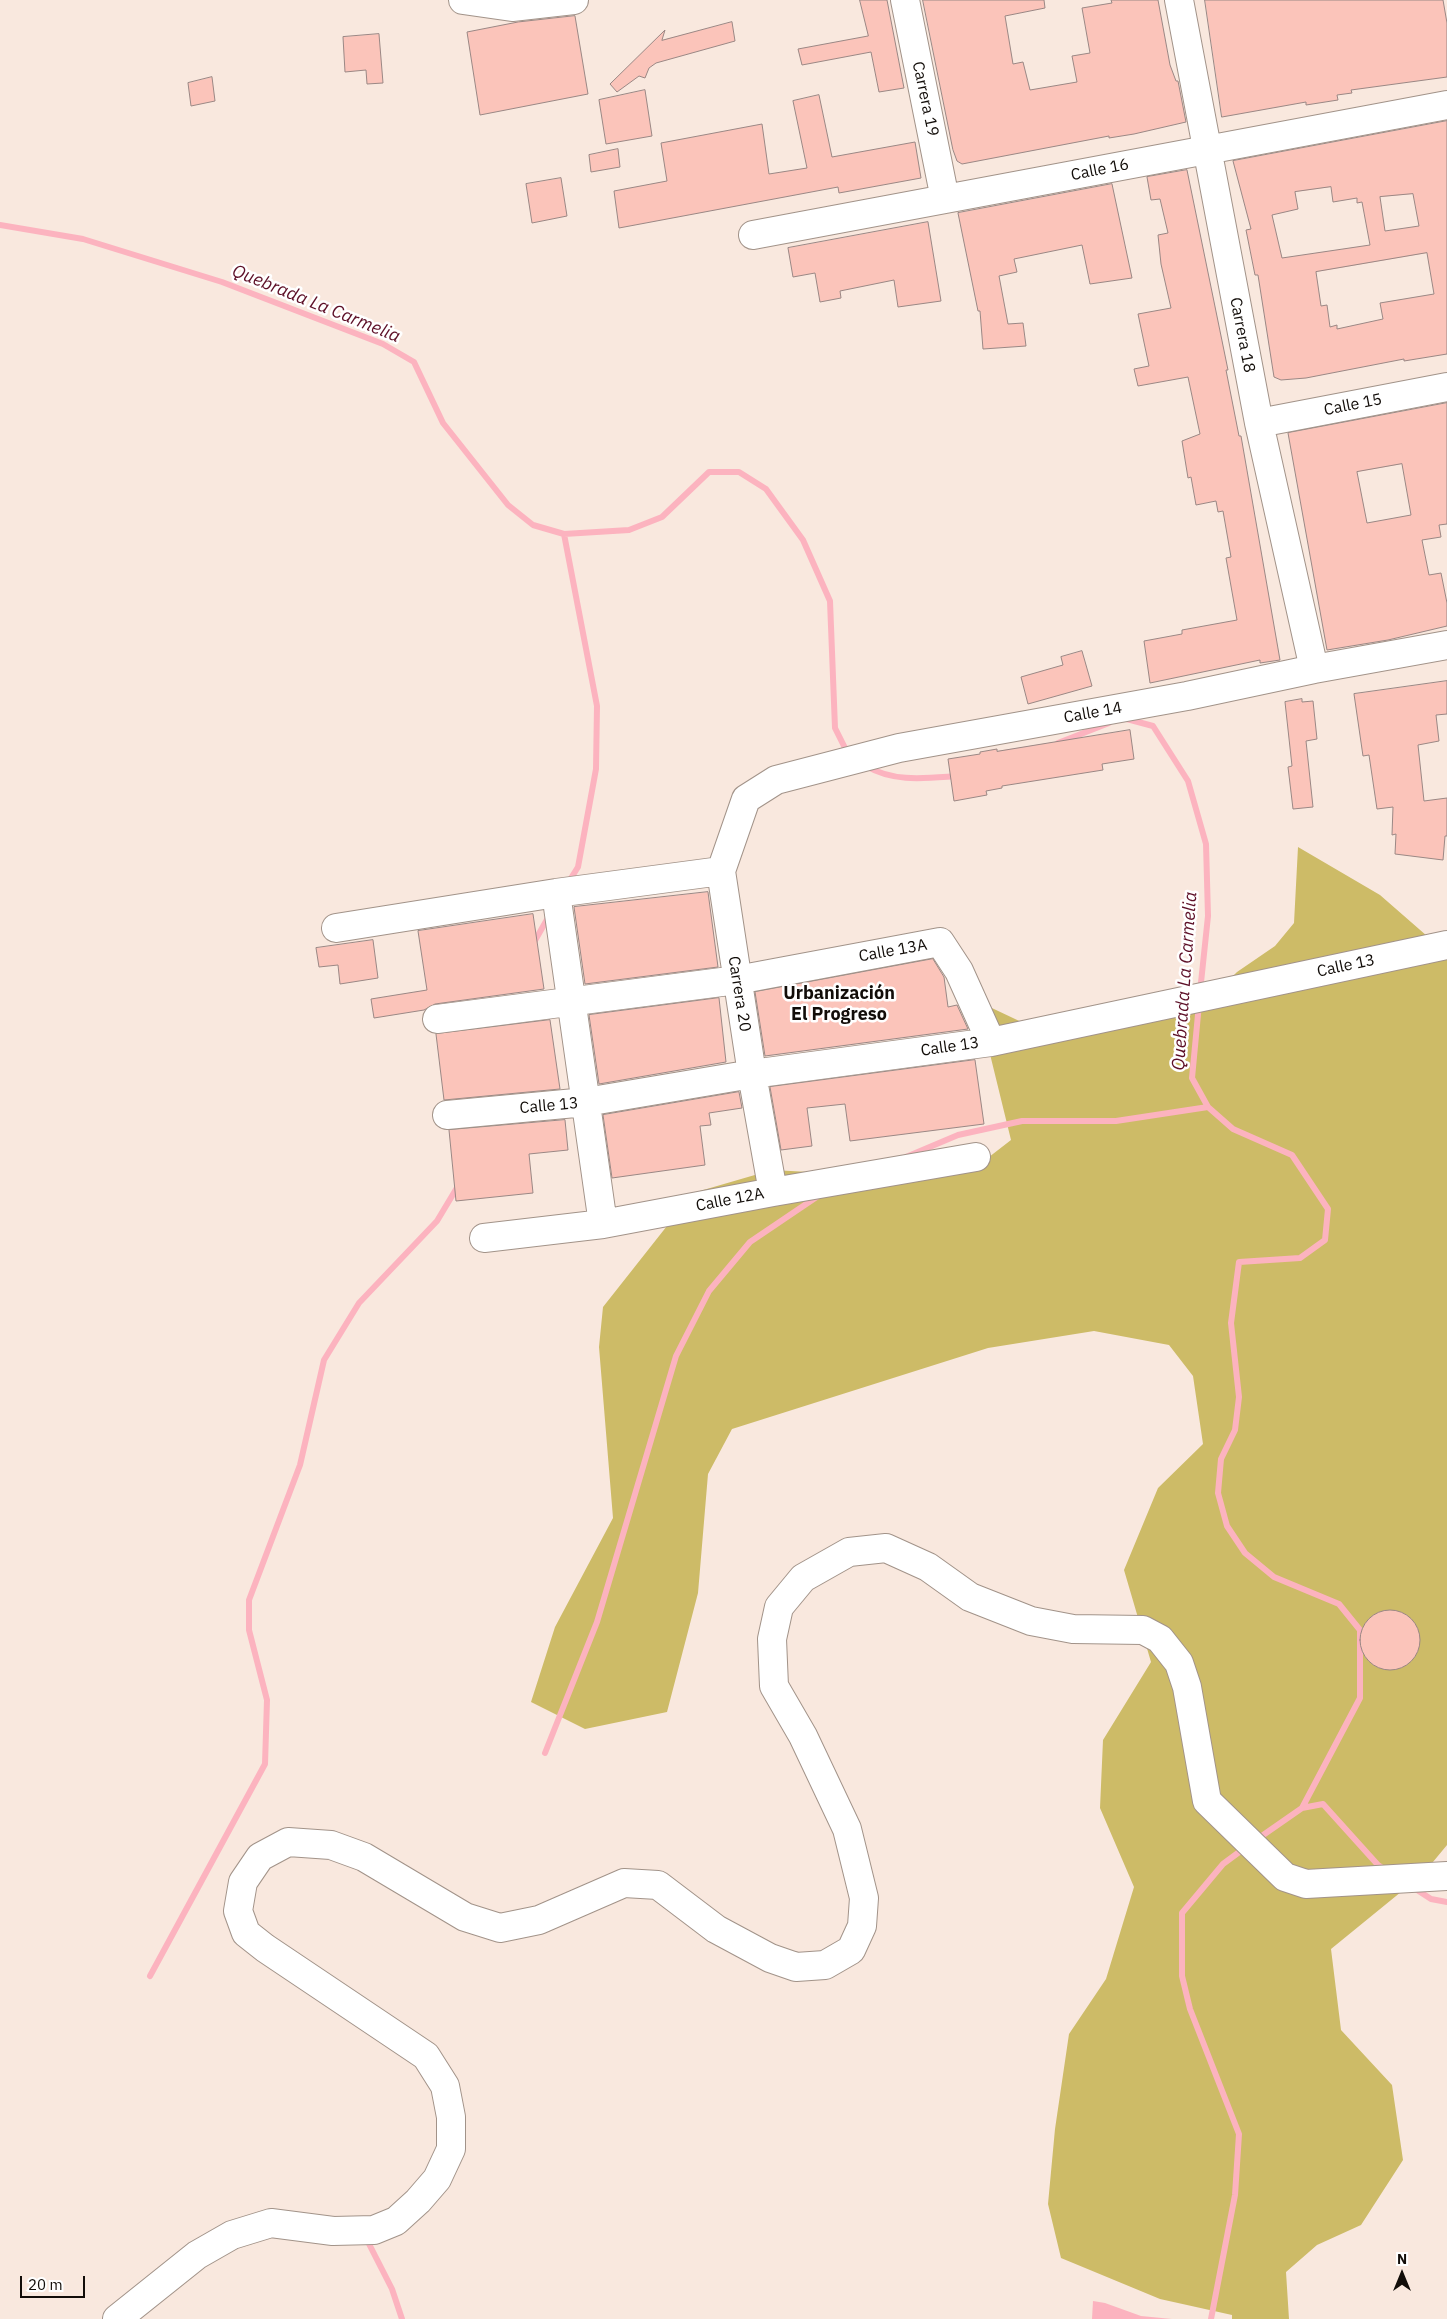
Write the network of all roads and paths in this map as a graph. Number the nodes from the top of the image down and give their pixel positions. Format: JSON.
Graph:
{"nodes":[{"id":1,"x":463,"y":0,"type":"edge"},
{"id":2,"x":574,"y":0,"type":"edge"},
{"id":3,"x":904,"y":0,"type":"edge"},
{"id":4,"x":1179,"y":0,"type":"edge"},
{"id":5,"x":1447,"y":104,"type":"edge"},
{"id":6,"x":1206,"y":150,"type":"junction"},
{"id":7,"x":945,"y":199,"type":"junction"},
{"id":8,"x":753,"y":235,"type":"dead end"},
{"id":9,"x":1447,"y":387,"type":"edge"},
{"id":10,"x":1259,"y":423,"type":"junction"},
{"id":11,"x":1447,"y":645,"type":"edge"},
{"id":12,"x":1314,"y":669,"type":"junction"},
{"id":13,"x":746,"y":798,"type":"joint"},
{"id":14,"x":721,"y":871,"type":"junction"},
{"id":15,"x":556,"y":893,"type":"junction"},
{"id":16,"x":336,"y":928,"type":"dead end"},
{"id":17,"x":1447,"y":945,"type":"edge"},
{"id":18,"x":737,"y":980,"type":"junction"},
{"id":19,"x":571,"y":1003,"type":"junction"},
{"id":20,"x":437,"y":1019,"type":"dead end"},
{"id":21,"x":991,"y":1042,"type":"junction"},
{"id":22,"x":752,"y":1074,"type":"junction"},
{"id":23,"x":586,"y":1102,"type":"junction"},
{"id":24,"x":447,"y":1115,"type":"dead end"},
{"id":25,"x":976,"y":1157,"type":"dead end"},
{"id":26,"x":773,"y":1192,"type":"junction"},
{"id":27,"x":603,"y":1224,"type":"junction"},
{"id":28,"x":484,"y":1238,"type":"dead end"},
{"id":29,"x":1447,"y":1876,"type":"edge"},
{"id":30,"x":117,"y":2319,"type":"edge"}],
"edges":[{"from":1,"to":2,"type":"street"},
{"from":3,"to":7,"type":"street","name":"Carrera 19"},
{"from":4,"to":6,"type":"street","name":"Carrera 18"},
{"from":5,"to":6,"type":"street","name":"Calle 16"},
{"from":6,"to":7,"type":"street","name":"Calle 16"},
{"from":6,"to":10,"type":"street","name":"Carrera 18"},
{"from":7,"to":8,"type":"street","name":"Calle 16"},
{"from":9,"to":10,"type":"street","name":"Calle 15"},
{"from":10,"to":12,"type":"street","name":"Carrera 18"},
{"from":11,"to":12,"type":"street","name":"Calle 14"},
{"from":12,"to":13,"type":"street","name":"Calle 14"},
{"from":13,"to":14,"type":"street","name":"Carrera 20"},
{"from":14,"to":15,"type":"street"},
{"from":14,"to":18,"type":"street","name":"Carrera 20"},
{"from":15,"to":16,"type":"street"},
{"from":15,"to":19,"type":"street"},
{"from":17,"to":21,"type":"street","name":"Calle 13"},
{"from":18,"to":19,"type":"street"},
{"from":18,"to":21,"type":"street","name":"Calle 13A"},
{"from":18,"to":22,"type":"street","name":"Carrera 20"},
{"from":19,"to":20,"type":"street"},
{"from":19,"to":23,"type":"street"},
{"from":21,"to":22,"type":"street","name":"Calle 13"},
{"from":22,"to":23,"type":"street","name":"Calle 13"},
{"from":22,"to":26,"type":"street","name":"Carrera 20"},
{"from":23,"to":24,"type":"street","name":"Calle 13"},
{"from":23,"to":27,"type":"street"},
{"from":25,"to":26,"type":"street","name":"Calle 12A"},
{"from":26,"to":27,"type":"street","name":"Calle 12A"},
{"from":27,"to":28,"type":"street","name":"Calle 12A"},
{"from":29,"to":30,"type":"street"}]}
